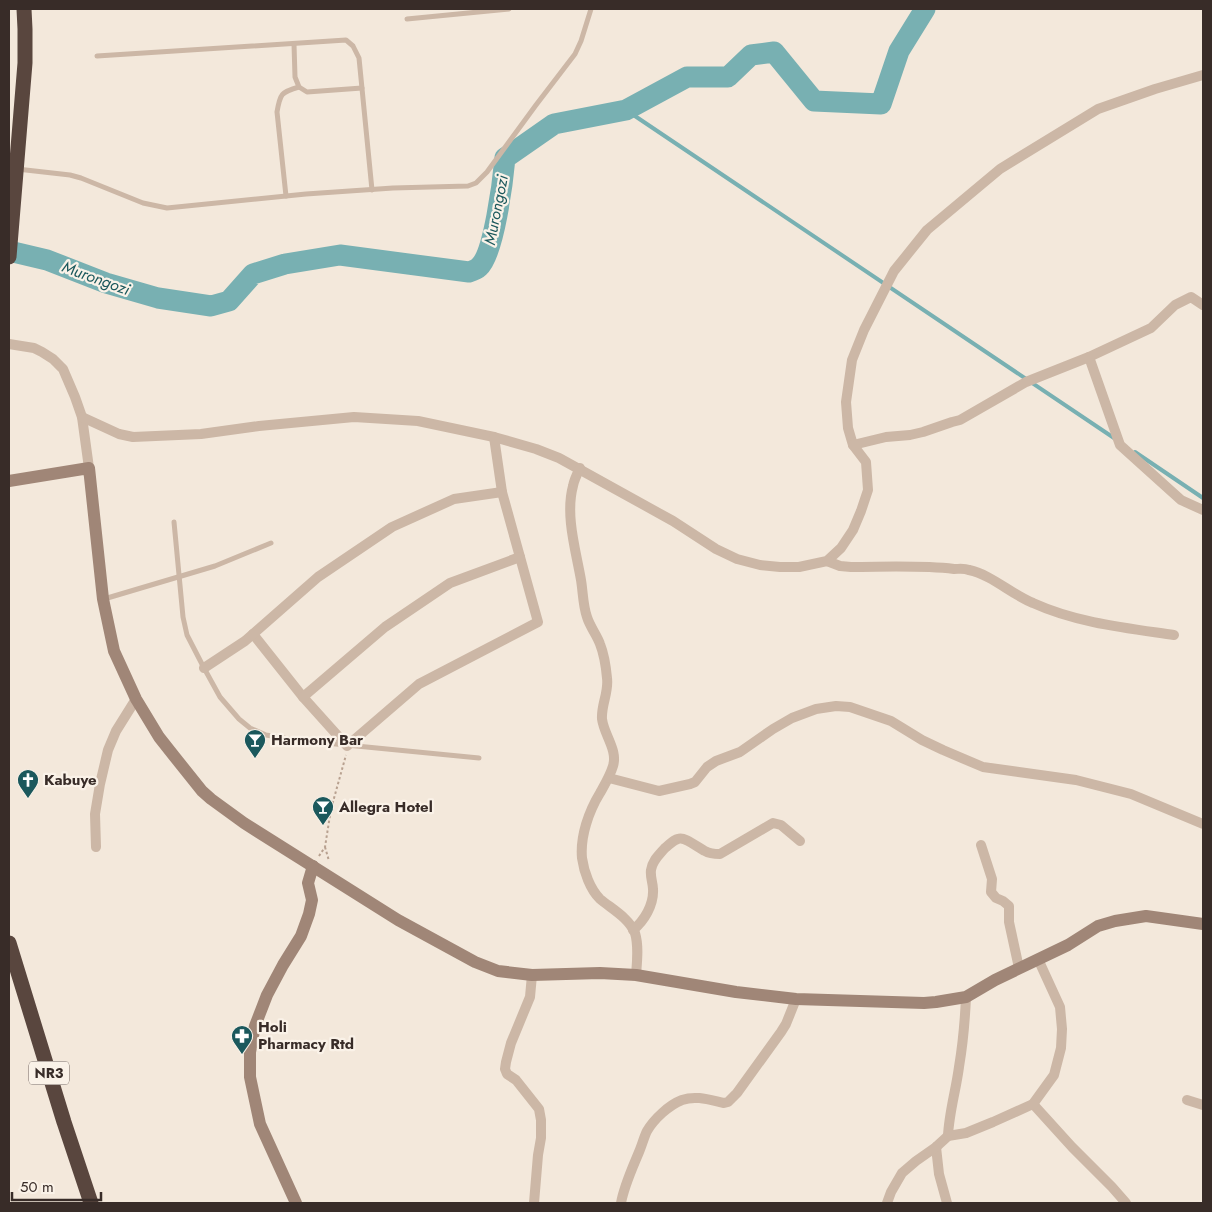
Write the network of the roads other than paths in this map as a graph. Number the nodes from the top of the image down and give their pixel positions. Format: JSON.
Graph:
{"nodes":[{"id":1,"x":24,"y":9,"type":"edge"},
{"id":2,"x":509,"y":9,"type":"edge"},
{"id":3,"x":591,"y":9,"type":"edge"},
{"id":4,"x":407,"y":19,"type":"dead end"},
{"id":5,"x":294,"y":44,"type":"junction"},
{"id":6,"x":97,"y":56,"type":"dead end"},
{"id":7,"x":1203,"y":75,"type":"edge"},
{"id":8,"x":299,"y":87,"type":"junction"},
{"id":9,"x":362,"y":88,"type":"junction"},
{"id":10,"x":17,"y":169,"type":"junction"},
{"id":11,"x":372,"y":190,"type":"junction"},
{"id":12,"x":286,"y":196,"type":"junction"},
{"id":13,"x":9,"y":257,"type":"edge"},
{"id":14,"x":1203,"y":305,"type":"edge"},
{"id":15,"x":9,"y":344,"type":"edge"},
{"id":16,"x":1089,"y":357,"type":"junction"},
{"id":17,"x":82,"y":417,"type":"junction"},
{"id":18,"x":494,"y":437,"type":"junction"},
{"id":19,"x":853,"y":445,"type":"junction"},
{"id":20,"x":88,"y":468,"type":"junction"},
{"id":21,"x":580,"y":468,"type":"junction"},
{"id":22,"x":9,"y":481,"type":"edge"},
{"id":23,"x":502,"y":492,"type":"junction"},
{"id":24,"x":1203,"y":510,"type":"edge"},
{"id":25,"x":174,"y":522,"type":"dead end"},
{"id":26,"x":271,"y":543,"type":"dead end"},
{"id":27,"x":520,"y":557,"type":"junction"},
{"id":28,"x":827,"y":561,"type":"junction"},
{"id":29,"x":180,"y":576,"type":"junction"},
{"id":30,"x":104,"y":599,"type":"junction"},
{"id":31,"x":252,"y":634,"type":"junction"},
{"id":32,"x":1174,"y":634,"type":"dead end"},
{"id":33,"x":204,"y":668,"type":"junction"},
{"id":34,"x":304,"y":697,"type":"junction"},
{"id":35,"x":136,"y":699,"type":"junction"},
{"id":36,"x":347,"y":746,"type":"junction"},
{"id":37,"x":479,"y":758,"type":"dead end"},
{"id":38,"x":609,"y":778,"type":"junction"},
{"id":39,"x":1203,"y":824,"type":"edge"},
{"id":40,"x":800,"y":841,"type":"dead end"},
{"id":41,"x":981,"y":845,"type":"dead end"},
{"id":42,"x":96,"y":847,"type":"dead end"},
{"id":43,"x":312,"y":866,"type":"junction"},
{"id":44,"x":1203,"y":924,"type":"edge"},
{"id":45,"x":633,"y":930,"type":"junction"},
{"id":46,"x":9,"y":943,"type":"edge"},
{"id":47,"x":1038,"y":959,"type":"junction"},
{"id":48,"x":1019,"y":968,"type":"junction"},
{"id":49,"x":636,"y":975,"type":"junction"},
{"id":50,"x":532,"y":976,"type":"junction"},
{"id":51,"x":966,"y":997,"type":"junction"},
{"id":52,"x":796,"y":999,"type":"junction"},
{"id":53,"x":1187,"y":1100,"type":"dead end"},
{"id":54,"x":1033,"y":1104,"type":"junction"},
{"id":55,"x":1203,"y":1104,"type":"edge"},
{"id":56,"x":948,"y":1136,"type":"junction"},
{"id":57,"x":936,"y":1147,"type":"junction"},
{"id":58,"x":91,"y":1203,"type":"edge"},
{"id":59,"x":296,"y":1203,"type":"edge"},
{"id":60,"x":534,"y":1203,"type":"edge"},
{"id":61,"x":621,"y":1203,"type":"edge"},
{"id":62,"x":887,"y":1203,"type":"edge"},
{"id":63,"x":947,"y":1203,"type":"edge"},
{"id":64,"x":1126,"y":1203,"type":"edge"}],
"edges":[{"from":1,"to":10,"type":"highway"},
{"from":2,"to":4,"type":"lane"},
{"from":3,"to":11,"type":"lane"},
{"from":5,"to":6,"type":"lane"},
{"from":5,"to":8,"type":"lane"},
{"from":5,"to":9,"type":"lane"},
{"from":7,"to":19,"type":"street"},
{"from":8,"to":9,"type":"lane"},
{"from":8,"to":12,"type":"lane"},
{"from":9,"to":11,"type":"lane"},
{"from":10,"to":12,"type":"lane"},
{"from":10,"to":13,"type":"highway"},
{"from":11,"to":12,"type":"lane"},
{"from":14,"to":16,"type":"street"},
{"from":15,"to":17,"type":"street"},
{"from":16,"to":19,"type":"street"},
{"from":16,"to":24,"type":"street"},
{"from":17,"to":18,"type":"street"},
{"from":17,"to":20,"type":"street"},
{"from":18,"to":21,"type":"street"},
{"from":18,"to":23,"type":"street"},
{"from":19,"to":28,"type":"street"},
{"from":20,"to":22,"type":"street"},
{"from":20,"to":30,"type":"street"},
{"from":21,"to":28,"type":"street"},
{"from":21,"to":38,"type":"street"},
{"from":23,"to":27,"type":"street"},
{"from":23,"to":31,"type":"street"},
{"from":25,"to":29,"type":"lane"},
{"from":26,"to":29,"type":"lane"},
{"from":27,"to":34,"type":"street"},
{"from":27,"to":36,"type":"street"},
{"from":28,"to":32,"type":"street"},
{"from":29,"to":30,"type":"lane"},
{"from":29,"to":33,"type":"lane"},
{"from":30,"to":35,"type":"street"},
{"from":31,"to":33,"type":"street"},
{"from":31,"to":34,"type":"street"},
{"from":33,"to":36,"type":"lane"},
{"from":34,"to":36,"type":"street"},
{"from":35,"to":42,"type":"street"},
{"from":35,"to":43,"type":"street"},
{"from":36,"to":37,"type":"lane"},
{"from":38,"to":39,"type":"street"},
{"from":38,"to":45,"type":"street"},
{"from":40,"to":45,"type":"street"},
{"from":41,"to":48,"type":"street"},
{"from":43,"to":50,"type":"street"},
{"from":43,"to":59,"type":"street"},
{"from":44,"to":47,"type":"street"},
{"from":45,"to":49,"type":"street"},
{"from":46,"to":58,"type":"highway","number":"NR3"},
{"from":47,"to":48,"type":"street"},
{"from":47,"to":54,"type":"street"},
{"from":48,"to":51,"type":"street"},
{"from":49,"to":50,"type":"street"},
{"from":49,"to":52,"type":"street"},
{"from":50,"to":60,"type":"street"},
{"from":51,"to":52,"type":"street"},
{"from":51,"to":56,"type":"street"},
{"from":52,"to":61,"type":"street"},
{"from":53,"to":55,"type":"street"},
{"from":54,"to":56,"type":"street"},
{"from":54,"to":64,"type":"street"},
{"from":56,"to":57,"type":"street"},
{"from":57,"to":62,"type":"street"},
{"from":57,"to":63,"type":"street"}]}
